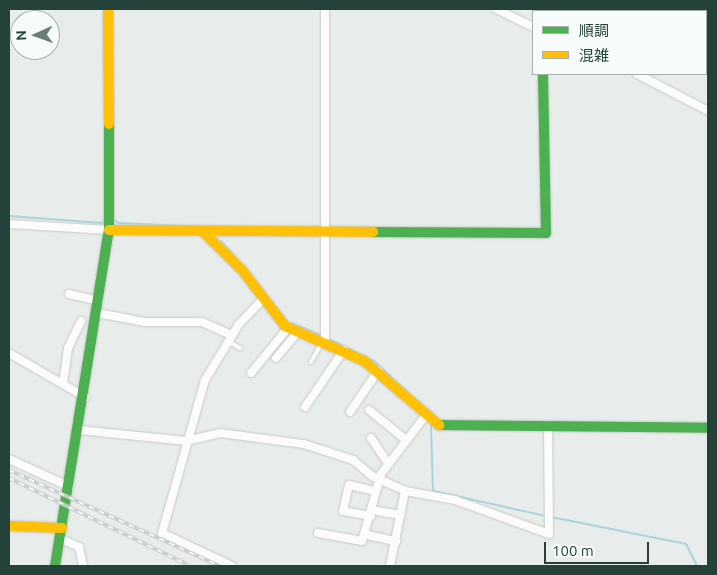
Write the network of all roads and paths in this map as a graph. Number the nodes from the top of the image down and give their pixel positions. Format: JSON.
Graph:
{"nodes":[{"id":1,"x":108,"y":9,"type":"edge"},
{"id":2,"x":325,"y":9,"type":"edge"},
{"id":3,"x":496,"y":9,"type":"edge"},
{"id":4,"x":532,"y":27,"type":"edge"},
{"id":5,"x":543,"y":75,"type":"edge"},
{"id":6,"x":639,"y":75,"type":"edge"},
{"id":7,"x":708,"y":111,"type":"edge"},
{"id":8,"x":9,"y":224,"type":"edge"},
{"id":9,"x":109,"y":230,"type":"junction"},
{"id":10,"x":203,"y":232,"type":"junction"},
{"id":11,"x":325,"y":234,"type":"junction"},
{"id":12,"x":68,"y":294,"type":"dead end"},
{"id":13,"x":262,"y":300,"type":"junction"},
{"id":14,"x":99,"y":301,"type":"junction"},
{"id":15,"x":97,"y":313,"type":"junction"},
{"id":16,"x":81,"y":321,"type":"dead end"},
{"id":17,"x":293,"y":331,"type":"junction"},
{"id":18,"x":229,"y":338,"type":"junction"},
{"id":19,"x":324,"y":342,"type":"junction"},
{"id":20,"x":240,"y":348,"type":"dead end"},
{"id":21,"x":344,"y":350,"type":"junction"},
{"id":22,"x":9,"y":353,"type":"edge"},
{"id":23,"x":276,"y":358,"type":"dead end"},
{"id":24,"x":311,"y":362,"type":"dead end"},
{"id":25,"x":378,"y":371,"type":"junction"},
{"id":26,"x":251,"y":373,"type":"dead end"},
{"id":27,"x":63,"y":384,"type":"junction"},
{"id":28,"x":85,"y":396,"type":"junction"},
{"id":29,"x":304,"y":407,"type":"dead end"},
{"id":30,"x":369,"y":410,"type":"dead end"},
{"id":31,"x":350,"y":412,"type":"dead end"},
{"id":32,"x":427,"y":416,"type":"junction"},
{"id":33,"x":548,"y":428,"type":"junction"},
{"id":34,"x":708,"y":428,"type":"edge"},
{"id":35,"x":79,"y":430,"type":"junction"},
{"id":36,"x":371,"y":438,"type":"dead end"},
{"id":37,"x":406,"y":440,"type":"junction"},
{"id":38,"x":186,"y":441,"type":"junction"},
{"id":39,"x":9,"y":459,"type":"edge"},
{"id":40,"x":388,"y":463,"type":"junction"},
{"id":41,"x":379,"y":479,"type":"junction"},
{"id":42,"x":70,"y":487,"type":"junction"},
{"id":43,"x":375,"y":490,"type":"junction"},
{"id":44,"x":405,"y":491,"type":"junction"},
{"id":45,"x":371,"y":513,"type":"junction"},
{"id":46,"x":401,"y":515,"type":"junction"},
{"id":47,"x":9,"y":526,"type":"edge"},
{"id":48,"x":62,"y":528,"type":"junction"},
{"id":49,"x":318,"y":533,"type":"dead end"},
{"id":50,"x":367,"y":536,"type":"junction"},
{"id":51,"x":61,"y":539,"type":"junction"},
{"id":52,"x":396,"y":541,"type":"junction"},
{"id":53,"x":55,"y":566,"type":"edge"},
{"id":54,"x":83,"y":566,"type":"edge"},
{"id":55,"x":232,"y":566,"type":"edge"},
{"id":56,"x":390,"y":566,"type":"edge"}],
"edges":[{"from":1,"to":9,"type":"street"},
{"from":2,"to":11,"type":"street"},
{"from":3,"to":4,"type":"street"},
{"from":5,"to":11,"type":"street"},
{"from":6,"to":7,"type":"street"},
{"from":8,"to":9,"type":"street"},
{"from":9,"to":10,"type":"street"},
{"from":9,"to":14,"type":"street"},
{"from":10,"to":11,"type":"street"},
{"from":10,"to":13,"type":"street"},
{"from":11,"to":19,"type":"street"},
{"from":12,"to":14,"type":"street"},
{"from":13,"to":17,"type":"street"},
{"from":13,"to":18,"type":"street"},
{"from":14,"to":15,"type":"street"},
{"from":15,"to":18,"type":"street"},
{"from":15,"to":28,"type":"street"},
{"from":16,"to":27,"type":"street"},
{"from":17,"to":19,"type":"street"},
{"from":17,"to":23,"type":"street"},
{"from":17,"to":26,"type":"street"},
{"from":18,"to":20,"type":"lane"},
{"from":18,"to":38,"type":"street"},
{"from":19,"to":21,"type":"street"},
{"from":19,"to":24,"type":"lane"},
{"from":21,"to":25,"type":"street"},
{"from":21,"to":29,"type":"street"},
{"from":22,"to":27,"type":"street"},
{"from":25,"to":31,"type":"street"},
{"from":25,"to":32,"type":"street"},
{"from":27,"to":28,"type":"street"},
{"from":28,"to":35,"type":"street"},
{"from":30,"to":37,"type":"street"},
{"from":32,"to":33,"type":"street"},
{"from":32,"to":37,"type":"street"},
{"from":33,"to":34,"type":"street"},
{"from":33,"to":44,"type":"street"},
{"from":35,"to":38,"type":"street"},
{"from":35,"to":42,"type":"street"},
{"from":36,"to":40,"type":"street"},
{"from":37,"to":40,"type":"street"},
{"from":38,"to":41,"type":"street"},
{"from":38,"to":55,"type":"street"},
{"from":39,"to":42,"type":"street"},
{"from":40,"to":41,"type":"street"},
{"from":41,"to":43,"type":"street"},
{"from":41,"to":44,"type":"street"},
{"from":42,"to":48,"type":"street"},
{"from":43,"to":45,"type":"street"},
{"from":43,"to":45,"type":"street"},
{"from":44,"to":46,"type":"street"},
{"from":45,"to":46,"type":"street"},
{"from":45,"to":50,"type":"street"},
{"from":46,"to":52,"type":"street"},
{"from":47,"to":48,"type":"street"},
{"from":48,"to":51,"type":"street"},
{"from":49,"to":50,"type":"street"},
{"from":50,"to":52,"type":"street"},
{"from":51,"to":53,"type":"street"},
{"from":51,"to":54,"type":"street"},
{"from":52,"to":56,"type":"street"}]}
